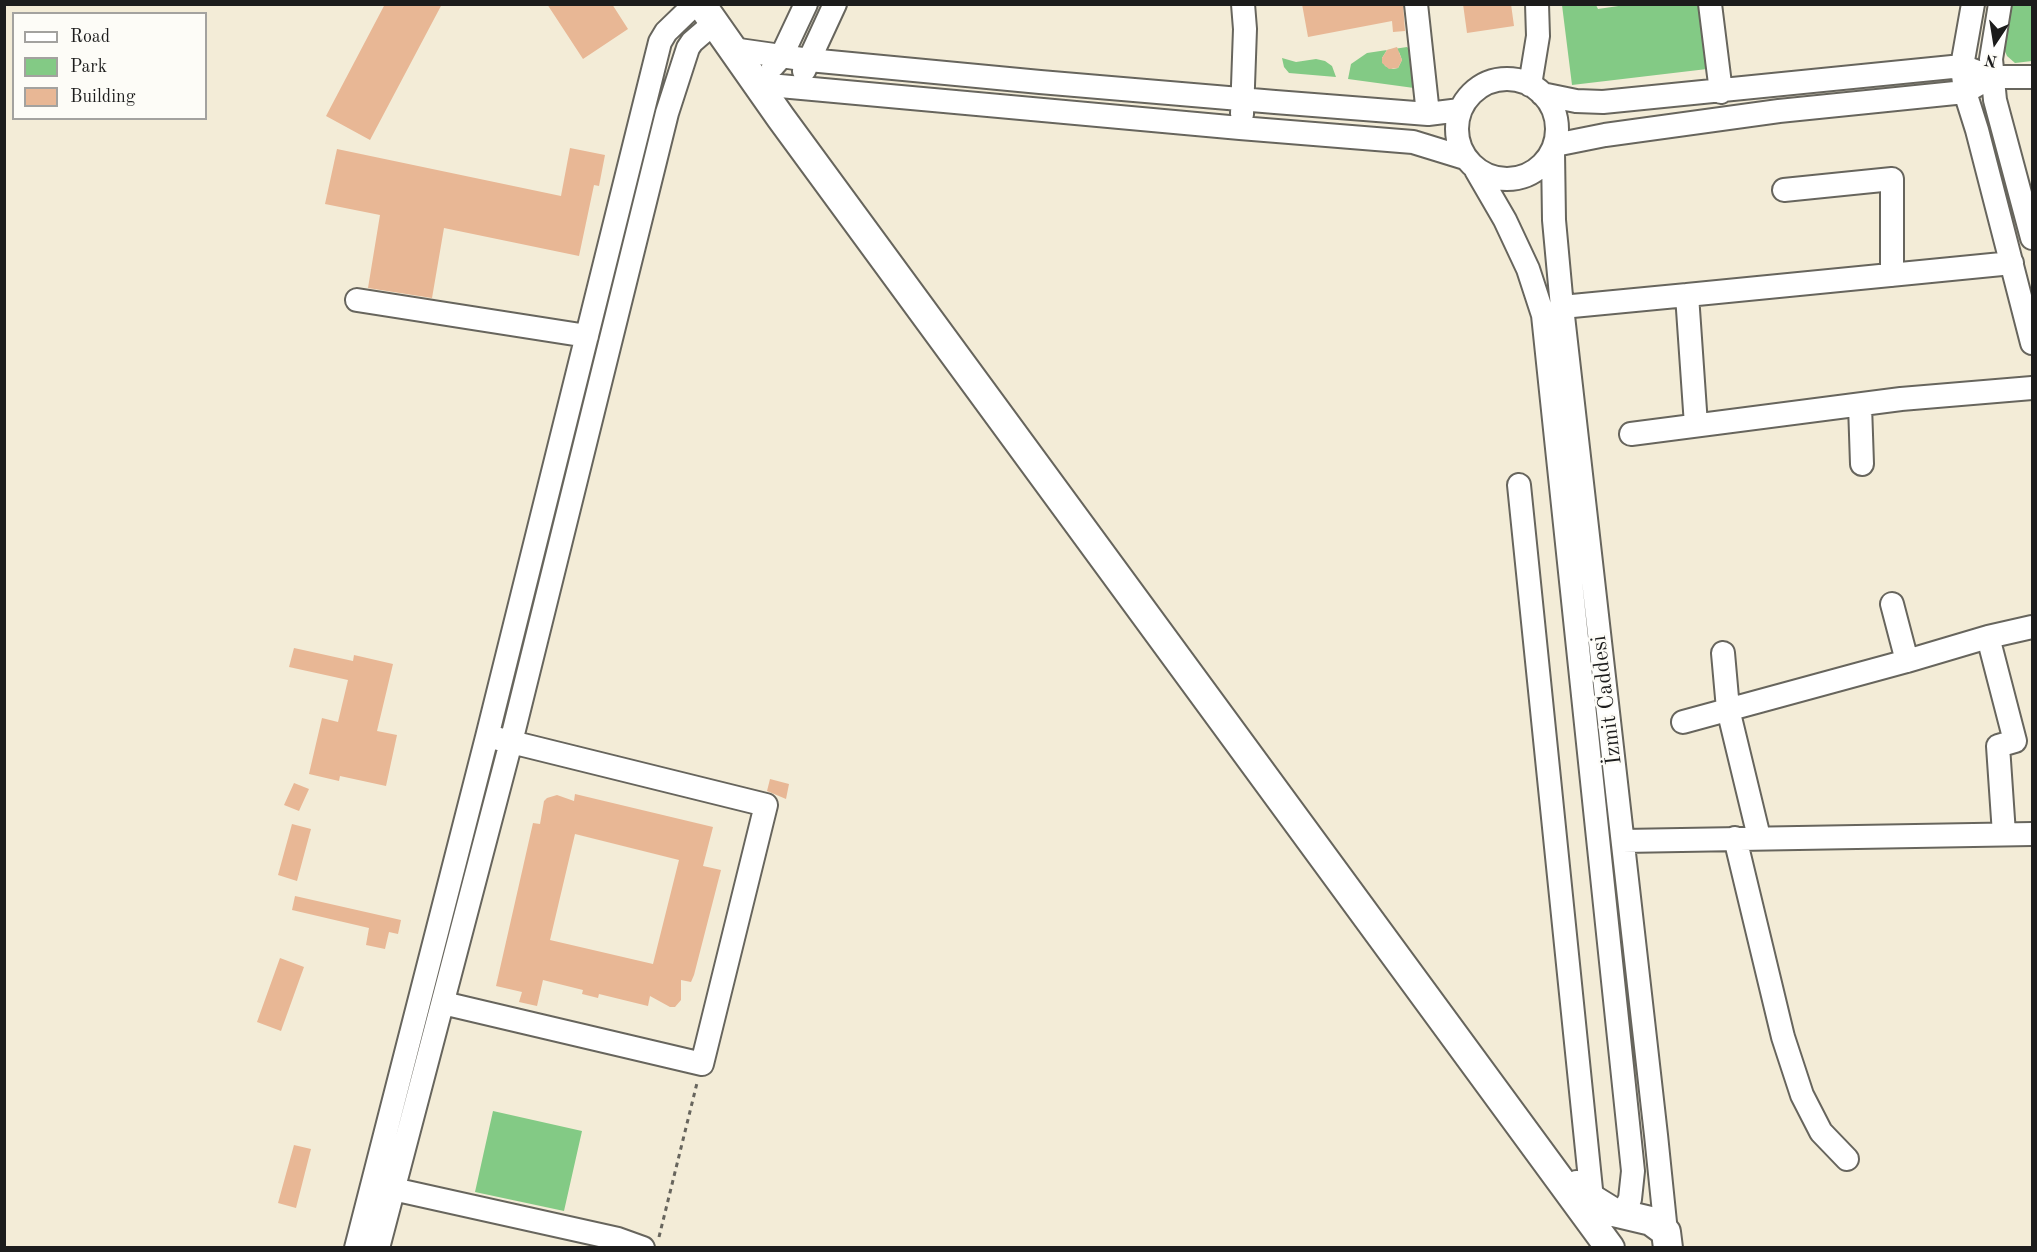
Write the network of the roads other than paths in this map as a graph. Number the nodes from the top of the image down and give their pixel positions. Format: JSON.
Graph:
{"nodes":[{"id":1,"x":806,"y":4,"type":"edge"},
{"id":2,"x":835,"y":4,"type":"edge"},
{"id":3,"x":1244,"y":4,"type":"edge"},
{"id":4,"x":1416,"y":4,"type":"edge"},
{"id":5,"x":1537,"y":4,"type":"edge"},
{"id":6,"x":1710,"y":4,"type":"edge"},
{"id":7,"x":1973,"y":4,"type":"edge"},
{"id":8,"x":2000,"y":4,"type":"edge"},
{"id":9,"x":704,"y":11,"type":"edge"},
{"id":10,"x":732,"y":50,"type":"junction"},
{"id":11,"x":781,"y":57,"type":"junction"},
{"id":12,"x":809,"y":60,"type":"junction"},
{"id":13,"x":1962,"y":66,"type":"junction"},
{"id":14,"x":1991,"y":77,"type":"junction"},
{"id":15,"x":2032,"y":77,"type":"edge"},
{"id":16,"x":758,"y":84,"type":"junction"},
{"id":17,"x":796,"y":87,"type":"junction"},
{"id":18,"x":1536,"y":89,"type":"junction"},
{"id":19,"x":1721,"y":92,"type":"junction"},
{"id":20,"x":1965,"y":92,"type":"junction"},
{"id":21,"x":1243,"y":99,"type":"junction"},
{"id":22,"x":1460,"y":110,"type":"junction"},
{"id":23,"x":1428,"y":114,"type":"junction"},
{"id":24,"x":781,"y":118,"type":"junction"},
{"id":25,"x":1240,"y":128,"type":"junction"},
{"id":26,"x":1554,"y":148,"type":"junction"},
{"id":27,"x":1471,"y":164,"type":"junction"},
{"id":28,"x":1784,"y":190,"type":"dead end"},
{"id":29,"x":2032,"y":238,"type":"edge"},
{"id":30,"x":2012,"y":263,"type":"junction"},
{"id":31,"x":1892,"y":275,"type":"junction"},
{"id":32,"x":1687,"y":295,"type":"junction"},
{"id":33,"x":357,"y":300,"type":"dead end"},
{"id":34,"x":1562,"y":306,"type":"junction"},
{"id":35,"x":587,"y":336,"type":"junction"},
{"id":36,"x":2032,"y":343,"type":"edge"},
{"id":37,"x":2032,"y":388,"type":"edge"},
{"id":38,"x":1860,"y":405,"type":"junction"},
{"id":39,"x":1696,"y":425,"type":"junction"},
{"id":40,"x":1631,"y":434,"type":"dead end"},
{"id":41,"x":1862,"y":464,"type":"dead end"},
{"id":42,"x":1518,"y":485,"type":"dead end"},
{"id":43,"x":1892,"y":604,"type":"dead end"},
{"id":44,"x":2032,"y":627,"type":"edge"},
{"id":45,"x":1988,"y":637,"type":"junction"},
{"id":46,"x":1724,"y":653,"type":"dead end"},
{"id":47,"x":1907,"y":661,"type":"junction"},
{"id":48,"x":1728,"y":709,"type":"junction"},
{"id":49,"x":1683,"y":722,"type":"dead end"},
{"id":50,"x":487,"y":736,"type":"junction"},
{"id":51,"x":511,"y":742,"type":"junction"},
{"id":52,"x":2004,"y":834,"type":"junction"},
{"id":53,"x":2032,"y":834,"type":"edge"},
{"id":54,"x":1759,"y":837,"type":"junction"},
{"id":55,"x":1735,"y":838,"type":"junction"},
{"id":56,"x":1623,"y":841,"type":"junction"},
{"id":57,"x":443,"y":1003,"type":"junction"},
{"id":58,"x":1518,"y":1122,"type":"junction"},
{"id":59,"x":1847,"y":1159,"type":"dead end"},
{"id":60,"x":393,"y":1189,"type":"junction"},
{"id":61,"x":1592,"y":1199,"type":"junction"},
{"id":62,"x":1622,"y":1214,"type":"junction"},
{"id":63,"x":1667,"y":1240,"type":"edge"},
{"id":64,"x":356,"y":1248,"type":"edge"},
{"id":65,"x":378,"y":1248,"type":"edge"},
{"id":66,"x":643,"y":1248,"type":"edge"},
{"id":67,"x":1612,"y":1248,"type":"edge"}],
"edges":[{"from":1,"to":11,"type":"street"},
{"from":2,"to":12,"type":"street"},
{"from":3,"to":21,"type":"street"},
{"from":4,"to":23,"type":"street"},
{"from":5,"to":18,"type":"street"},
{"from":6,"to":19,"type":"street"},
{"from":7,"to":13,"type":"street"},
{"from":8,"to":14,"type":"street"},
{"from":9,"to":10,"type":"main road"},
{"from":9,"to":35,"type":"street"},
{"from":9,"to":51,"type":"street"},
{"from":10,"to":11,"type":"street"},
{"from":10,"to":16,"type":"main road"},
{"from":11,"to":12,"type":"street"},
{"from":11,"to":16,"type":"street"},
{"from":12,"to":17,"type":"street"},
{"from":12,"to":21,"type":"street"},
{"from":13,"to":14,"type":"street"},
{"from":13,"to":19,"type":"street"},
{"from":13,"to":20,"type":"street"},
{"from":14,"to":15,"type":"street"},
{"from":14,"to":20,"type":"street"},
{"from":14,"to":29,"type":"street"},
{"from":16,"to":17,"type":"street"},
{"from":16,"to":24,"type":"main road"},
{"from":17,"to":24,"type":"street"},
{"from":17,"to":25,"type":"street"},
{"from":18,"to":19,"type":"street"},
{"from":18,"to":22,"type":"street"},
{"from":18,"to":26,"type":"street","name":"İzmit Caddesi"},
{"from":20,"to":26,"type":"street"},
{"from":20,"to":30,"type":"street"},
{"from":21,"to":23,"type":"street"},
{"from":21,"to":25,"type":"street"},
{"from":22,"to":23,"type":"street"},
{"from":22,"to":27,"type":"street","name":"İzmit Caddesi"},
{"from":24,"to":58,"type":"main road"},
{"from":25,"to":27,"type":"street"},
{"from":26,"to":27,"type":"street"},
{"from":26,"to":34,"type":"street","name":"İzmit Caddesi"},
{"from":27,"to":62,"type":"street","name":"İzmit Caddesi"},
{"from":28,"to":31,"type":"street"},
{"from":30,"to":31,"type":"street"},
{"from":30,"to":36,"type":"street"},
{"from":31,"to":32,"type":"street"},
{"from":32,"to":34,"type":"street"},
{"from":32,"to":39,"type":"street"},
{"from":33,"to":35,"type":"street"},
{"from":34,"to":56,"type":"street","name":"İzmit Caddesi"},
{"from":35,"to":50,"type":"street"},
{"from":37,"to":38,"type":"street"},
{"from":38,"to":39,"type":"street"},
{"from":38,"to":41,"type":"street"},
{"from":39,"to":40,"type":"street"},
{"from":42,"to":61,"type":"street"},
{"from":43,"to":47,"type":"street"},
{"from":44,"to":45,"type":"street"},
{"from":45,"to":47,"type":"street"},
{"from":45,"to":52,"type":"street"},
{"from":46,"to":48,"type":"street"},
{"from":47,"to":48,"type":"street"},
{"from":48,"to":49,"type":"street"},
{"from":48,"to":54,"type":"street"},
{"from":50,"to":51,"type":"street"},
{"from":50,"to":64,"type":"street"},
{"from":51,"to":57,"type":"street"},
{"from":51,"to":57,"type":"street"},
{"from":52,"to":53,"type":"street"},
{"from":52,"to":54,"type":"street"},
{"from":54,"to":55,"type":"street"},
{"from":55,"to":56,"type":"street"},
{"from":55,"to":59,"type":"street"},
{"from":56,"to":63,"type":"street","name":"İzmit Caddesi"},
{"from":57,"to":60,"type":"street"},
{"from":58,"to":61,"type":"main road"},
{"from":58,"to":67,"type":"main road"},
{"from":60,"to":65,"type":"street"},
{"from":60,"to":66,"type":"street"},
{"from":61,"to":62,"type":"main road"},
{"from":62,"to":63,"type":"main road"},
{"from":62,"to":67,"type":"main road","name":"İzmit Caddesi"}]}
